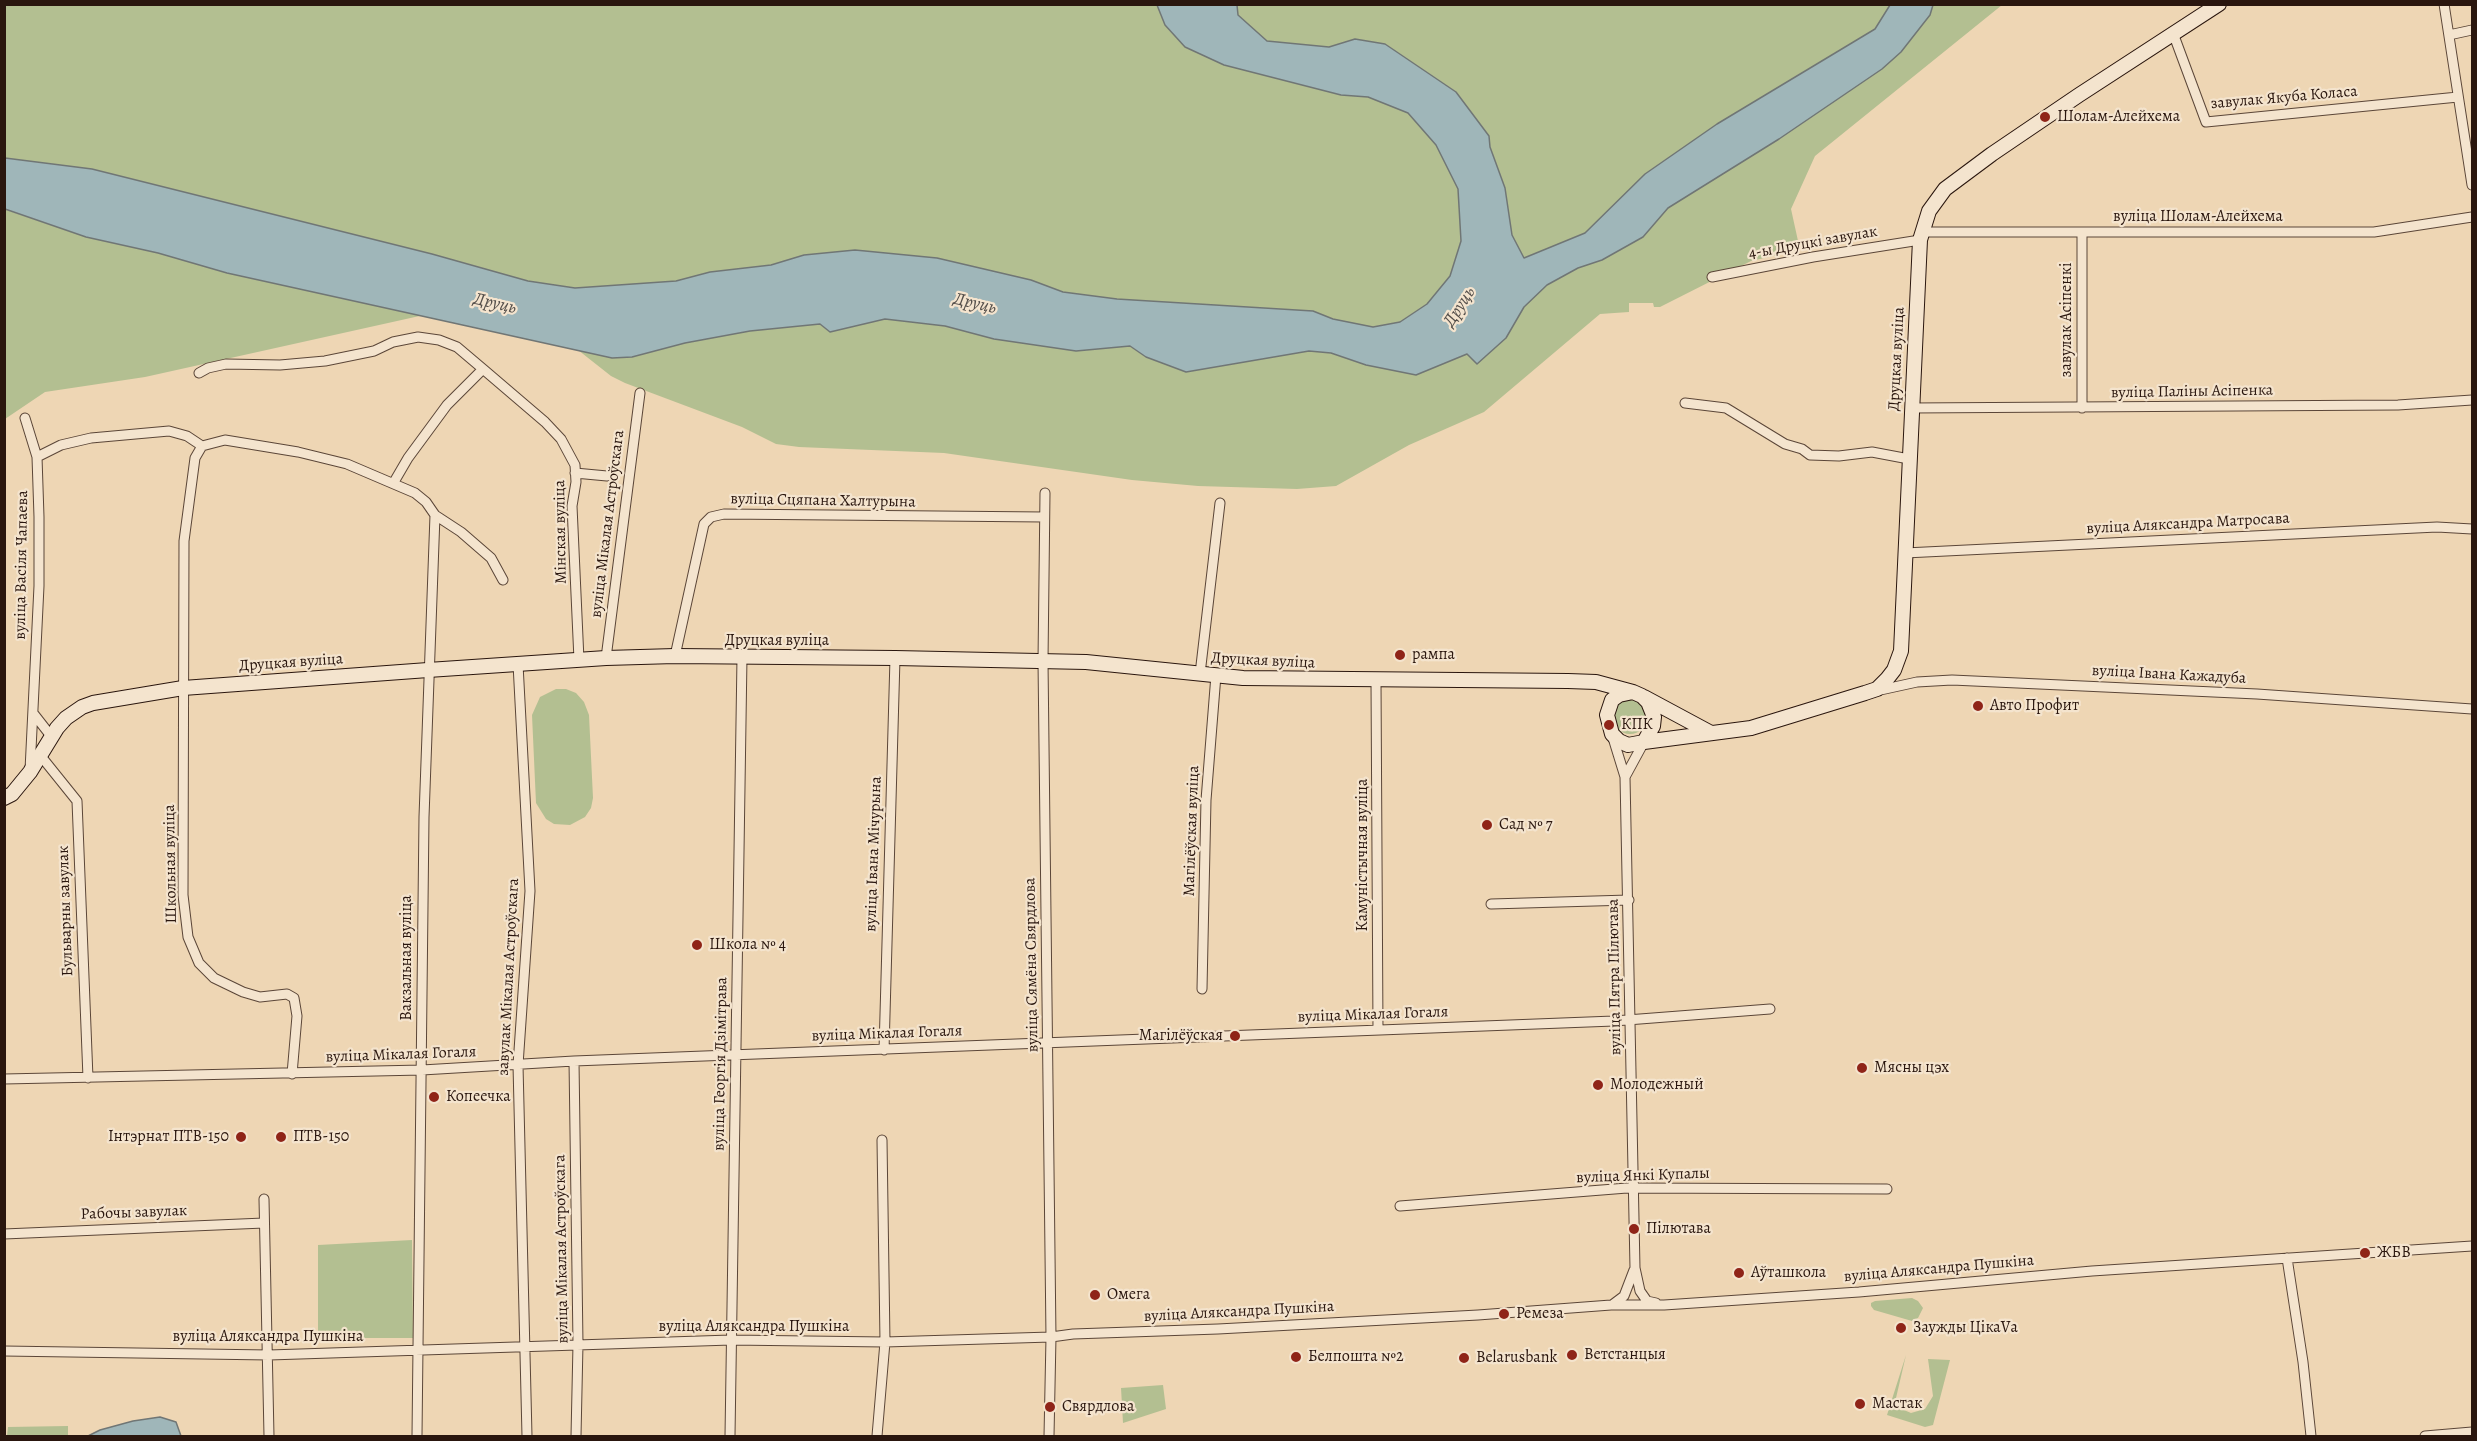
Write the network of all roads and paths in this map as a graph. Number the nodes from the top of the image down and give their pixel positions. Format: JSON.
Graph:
{"nodes":[{"id":1,"x":2219,"y":4,"type":"edge"},
{"id":2,"x":2444,"y":4,"type":"edge"},
{"id":3,"x":2472,"y":30,"type":"edge"},
{"id":4,"x":2173,"y":33,"type":"junction"},
{"id":5,"x":2449,"y":35,"type":"junction"},
{"id":6,"x":2458,"y":97,"type":"junction"},
{"id":7,"x":2469,"y":148,"type":"edge"},
{"id":8,"x":2472,"y":185,"type":"edge"},
{"id":9,"x":2472,"y":217,"type":"edge"},
{"id":10,"x":2082,"y":232,"type":"junction"},
{"id":11,"x":1921,"y":236,"type":"junction"},
{"id":12,"x":1712,"y":278,"type":"dead end"},
{"id":13,"x":483,"y":369,"type":"junction"},
{"id":14,"x":199,"y":373,"type":"dead end"},
{"id":15,"x":640,"y":393,"type":"dead end"},
{"id":16,"x":2472,"y":400,"type":"edge"},
{"id":17,"x":1685,"y":403,"type":"dead end"},
{"id":18,"x":1911,"y":408,"type":"junction"},
{"id":19,"x":2082,"y":408,"type":"junction"},
{"id":20,"x":25,"y":418,"type":"dead end"},
{"id":21,"x":202,"y":446,"type":"junction"},
{"id":22,"x":38,"y":457,"type":"junction"},
{"id":23,"x":1909,"y":459,"type":"junction"},
{"id":24,"x":575,"y":473,"type":"junction"},
{"id":25,"x":607,"y":476,"type":"dead end"},
{"id":26,"x":394,"y":482,"type":"junction"},
{"id":27,"x":1045,"y":493,"type":"dead end"},
{"id":28,"x":1220,"y":503,"type":"dead end"},
{"id":29,"x":435,"y":515,"type":"junction"},
{"id":30,"x":1044,"y":518,"type":"junction"},
{"id":31,"x":2472,"y":529,"type":"edge"},
{"id":32,"x":1905,"y":553,"type":"junction"},
{"id":33,"x":503,"y":580,"type":"dead end"},
{"id":34,"x":675,"y":656,"type":"junction"},
{"id":35,"x":742,"y":657,"type":"junction"},
{"id":36,"x":606,"y":658,"type":"junction"},
{"id":37,"x":895,"y":658,"type":"junction"},
{"id":38,"x":579,"y":660,"type":"junction"},
{"id":39,"x":1043,"y":661,"type":"junction"},
{"id":40,"x":518,"y":664,"type":"junction"},
{"id":41,"x":428,"y":670,"type":"junction"},
{"id":42,"x":1200,"y":674,"type":"junction"},
{"id":43,"x":1216,"y":675,"type":"junction"},
{"id":44,"x":1376,"y":681,"type":"junction"},
{"id":45,"x":1596,"y":682,"type":"junction"},
{"id":46,"x":183,"y":688,"type":"junction"},
{"id":47,"x":1864,"y":693,"type":"junction"},
{"id":48,"x":1638,"y":694,"type":"junction"},
{"id":49,"x":2472,"y":709,"type":"edge"},
{"id":50,"x":33,"y":713,"type":"junction"},
{"id":51,"x":1607,"y":715,"type":"junction"},
{"id":52,"x":1711,"y":733,"type":"junction"},
{"id":53,"x":1612,"y":734,"type":"junction"},
{"id":54,"x":51,"y":736,"type":"junction"},
{"id":55,"x":1644,"y":742,"type":"junction"},
{"id":56,"x":40,"y":755,"type":"junction"},
{"id":57,"x":30,"y":772,"type":"junction"},
{"id":58,"x":1625,"y":777,"type":"junction"},
{"id":59,"x":4,"y":798,"type":"edge"},
{"id":60,"x":1629,"y":900,"type":"junction"},
{"id":61,"x":1491,"y":904,"type":"dead end"},
{"id":62,"x":1202,"y":988,"type":"dead end"},
{"id":63,"x":1770,"y":1009,"type":"dead end"},
{"id":64,"x":1630,"y":1020,"type":"junction"},
{"id":65,"x":1378,"y":1030,"type":"junction"},
{"id":66,"x":1048,"y":1042,"type":"junction"},
{"id":67,"x":884,"y":1050,"type":"junction"},
{"id":68,"x":736,"y":1054,"type":"junction"},
{"id":69,"x":574,"y":1061,"type":"junction"},
{"id":70,"x":518,"y":1065,"type":"junction"},
{"id":71,"x":422,"y":1070,"type":"junction"},
{"id":72,"x":292,"y":1074,"type":"junction"},
{"id":73,"x":88,"y":1078,"type":"junction"},
{"id":74,"x":4,"y":1079,"type":"edge"},
{"id":75,"x":882,"y":1140,"type":"dead end"},
{"id":76,"x":1633,"y":1189,"type":"junction"},
{"id":77,"x":1887,"y":1190,"type":"dead end"},
{"id":78,"x":264,"y":1199,"type":"dead end"},
{"id":79,"x":1400,"y":1206,"type":"dead end"},
{"id":80,"x":264,"y":1222,"type":"junction"},
{"id":81,"x":4,"y":1234,"type":"edge"},
{"id":82,"x":2472,"y":1246,"type":"edge"},
{"id":83,"x":2287,"y":1258,"type":"junction"},
{"id":84,"x":1635,"y":1268,"type":"junction"},
{"id":85,"x":1611,"y":1305,"type":"junction"},
{"id":86,"x":1664,"y":1305,"type":"junction"},
{"id":87,"x":1051,"y":1337,"type":"junction"},
{"id":88,"x":731,"y":1340,"type":"junction"},
{"id":89,"x":885,"y":1342,"type":"junction"},
{"id":90,"x":578,"y":1344,"type":"junction"},
{"id":91,"x":525,"y":1348,"type":"junction"},
{"id":92,"x":418,"y":1350,"type":"junction"},
{"id":93,"x":4,"y":1351,"type":"edge"},
{"id":94,"x":269,"y":1354,"type":"junction"},
{"id":95,"x":2472,"y":1432,"type":"edge"},
{"id":96,"x":269,"y":1437,"type":"edge"},
{"id":97,"x":417,"y":1437,"type":"edge"},
{"id":98,"x":527,"y":1437,"type":"edge"},
{"id":99,"x":576,"y":1437,"type":"edge"},
{"id":100,"x":730,"y":1437,"type":"edge"},
{"id":101,"x":878,"y":1437,"type":"edge"},
{"id":102,"x":1049,"y":1437,"type":"edge"},
{"id":103,"x":2311,"y":1437,"type":"edge"},
{"id":104,"x":2425,"y":1437,"type":"edge"}],
"edges":[{"from":1,"to":4,"type":"main road","name":"Друцкая вуліца"},
{"from":2,"to":5,"type":"street"},
{"from":3,"to":5,"type":"street"},
{"from":4,"to":6,"type":"street","name":"завулак Якуба Коласа"},
{"from":4,"to":11,"type":"main road","name":"Друцкая вуліца"},
{"from":5,"to":6,"type":"street"},
{"from":6,"to":7,"type":"street"},
{"from":7,"to":8,"type":"street"},
{"from":9,"to":10,"type":"street","name":"вуліца Шолам-Алейхема"},
{"from":10,"to":11,"type":"street","name":"вуліца Шолам-Алейхема"},
{"from":10,"to":19,"type":"street","name":"завулак Асіпенкі"},
{"from":11,"to":12,"type":"street","name":"4-ы Друцкі завулак"},
{"from":11,"to":18,"type":"main road","name":"Друцкая вуліца"},
{"from":13,"to":14,"type":"street","name":"Мінская вуліца"},
{"from":13,"to":24,"type":"street","name":"Мінская вуліца"},
{"from":13,"to":26,"type":"street"},
{"from":15,"to":36,"type":"street","name":"вуліца Мікалая Астроўскага"},
{"from":16,"to":19,"type":"street","name":"вуліца Паліны Асіпенка"},
{"from":17,"to":23,"type":"street"},
{"from":18,"to":19,"type":"street","name":"вуліца Паліны Асіпенка"},
{"from":18,"to":23,"type":"main road","name":"Друцкая вуліца"},
{"from":20,"to":22,"type":"street","name":"вуліца Васіля Чапаева"},
{"from":21,"to":22,"type":"street"},
{"from":21,"to":26,"type":"street"},
{"from":21,"to":46,"type":"street"},
{"from":22,"to":50,"type":"street","name":"вуліца Васіля Чапаева"},
{"from":23,"to":32,"type":"main road","name":"Друцкая вуліца"},
{"from":24,"to":25,"type":"street"},
{"from":24,"to":38,"type":"street","name":"Мінская вуліца"},
{"from":26,"to":29,"type":"street"},
{"from":27,"to":30,"type":"street","name":"вуліца Сямёна Свярдлова"},
{"from":28,"to":42,"type":"street"},
{"from":29,"to":33,"type":"street"},
{"from":29,"to":41,"type":"street","name":"Вакзальная вуліца"},
{"from":30,"to":34,"type":"street","name":"вуліца Сцяпана Халтурына"},
{"from":30,"to":39,"type":"street","name":"вуліца Сямёна Свярдлова"},
{"from":31,"to":32,"type":"street","name":"вуліца Аляксандра Матросава"},
{"from":32,"to":47,"type":"main road","name":"Друцкая вуліца"},
{"from":34,"to":35,"type":"main road","name":"Друцкая вуліца"},
{"from":34,"to":36,"type":"main road","name":"Друцкая вуліца"},
{"from":35,"to":37,"type":"main road","name":"Друцкая вуліца"},
{"from":35,"to":68,"type":"street","name":"вуліца Георгія Дзімітрава"},
{"from":36,"to":38,"type":"main road","name":"Друцкая вуліца"},
{"from":37,"to":39,"type":"main road","name":"Друцкая вуліца"},
{"from":37,"to":67,"type":"street","name":"вуліца Івана Мічурына"},
{"from":38,"to":40,"type":"main road","name":"Друцкая вуліца"},
{"from":39,"to":42,"type":"main road","name":"Друцкая вуліца"},
{"from":39,"to":66,"type":"street","name":"вуліца Сямёна Свярдлова"},
{"from":40,"to":41,"type":"main road","name":"Друцкая вуліца"},
{"from":40,"to":70,"type":"street","name":"завулак Мікалая Астроўскага"},
{"from":41,"to":46,"type":"main road","name":"Друцкая вуліца"},
{"from":41,"to":71,"type":"street","name":"Вакзальная вуліца"},
{"from":42,"to":43,"type":"main road","name":"Друцкая вуліца"},
{"from":43,"to":44,"type":"main road","name":"Друцкая вуліца"},
{"from":43,"to":62,"type":"street","name":"Магілёўская вуліца"},
{"from":44,"to":45,"type":"main road","name":"Друцкая вуліца"},
{"from":44,"to":65,"type":"street","name":"Камуністычная вуліца"},
{"from":45,"to":48,"type":"main road","name":"Друцкая вуліца"},
{"from":45,"to":51,"type":"main road"},
{"from":46,"to":54,"type":"main road","name":"Друцкая вуліца"},
{"from":46,"to":72,"type":"street","name":"Школьная вуліца"},
{"from":47,"to":49,"type":"street","name":"вуліца Івана Кажадуба"},
{"from":47,"to":52,"type":"main road","name":"Друцкая вуліца"},
{"from":48,"to":51,"type":"main road"},
{"from":48,"to":52,"type":"main road","name":"Друцкая вуліца"},
{"from":48,"to":55,"type":"main road"},
{"from":50,"to":54,"type":"street"},
{"from":50,"to":57,"type":"street","name":"вуліца Васіля Чапаева"},
{"from":51,"to":53,"type":"main road"},
{"from":52,"to":55,"type":"main road","name":"Друцкая вуліца"},
{"from":53,"to":55,"type":"main road","name":"Друцкая вуліца"},
{"from":53,"to":58,"type":"street","name":"вуліца Пятра Пілютава"},
{"from":54,"to":56,"type":"main road","name":"Друцкая вуліца"},
{"from":55,"to":58,"type":"street"},
{"from":56,"to":57,"type":"main road","name":"Друцкая вуліца"},
{"from":56,"to":73,"type":"street","name":"Бульварны завулак"},
{"from":57,"to":59,"type":"main road","name":"Друцкая вуліца"},
{"from":58,"to":60,"type":"street","name":"вуліца Пятра Пілютава"},
{"from":60,"to":61,"type":"street"},
{"from":60,"to":64,"type":"street","name":"вуліца Пятра Пілютава"},
{"from":63,"to":64,"type":"street","name":"вуліца Мікалая Гогаля"},
{"from":64,"to":65,"type":"street","name":"вуліца Мікалая Гогаля"},
{"from":64,"to":76,"type":"street","name":"вуліца Пятра Пілютава"},
{"from":65,"to":66,"type":"street","name":"вуліца Мікалая Гогаля"},
{"from":66,"to":67,"type":"street","name":"вуліца Мікалая Гогаля"},
{"from":66,"to":87,"type":"street","name":"вуліца Сямёна Свярдлова"},
{"from":67,"to":68,"type":"street","name":"вуліца Мікалая Гогаля"},
{"from":68,"to":69,"type":"street","name":"вуліца Мікалая Гогаля"},
{"from":68,"to":88,"type":"street","name":"вуліца Георгія Дзімітрава"},
{"from":69,"to":70,"type":"street","name":"вуліца Мікалая Гогаля"},
{"from":69,"to":90,"type":"street","name":"вуліца Мікалая Астроўскага"},
{"from":70,"to":71,"type":"street","name":"вуліца Мікалая Гогаля"},
{"from":70,"to":91,"type":"street","name":"завулак Мікалая Астроўскага"},
{"from":71,"to":72,"type":"street","name":"вуліца Мікалая Гогаля"},
{"from":71,"to":92,"type":"street","name":"Вакзальная вуліца"},
{"from":72,"to":73,"type":"street","name":"вуліца Мікалая Гогаля"},
{"from":73,"to":74,"type":"street","name":"вуліца Мікалая Гогаля"},
{"from":75,"to":89,"type":"street"},
{"from":76,"to":77,"type":"street","name":"вуліца Янкі Купалы"},
{"from":76,"to":79,"type":"street","name":"вуліца Янкі Купалы"},
{"from":76,"to":84,"type":"street","name":"вуліца Пятра Пілютава"},
{"from":78,"to":80,"type":"street"},
{"from":80,"to":81,"type":"street","name":"Рабочы завулак"},
{"from":80,"to":94,"type":"street"},
{"from":82,"to":83,"type":"street","name":"вуліца Аляксандра Пушкіна"},
{"from":83,"to":86,"type":"street","name":"вуліца Аляксандра Пушкіна"},
{"from":83,"to":103,"type":"street"},
{"from":84,"to":85,"type":"street"},
{"from":84,"to":86,"type":"street","name":"вуліца Пятра Пілютава"},
{"from":85,"to":86,"type":"street","name":"вуліца Аляксандра Пушкіна"},
{"from":85,"to":87,"type":"street","name":"вуліца Аляксандра Пушкіна"},
{"from":87,"to":89,"type":"street","name":"вуліца Аляксандра Пушкіна"},
{"from":87,"to":102,"type":"street","name":"вуліца Сямёна Свярдлова"},
{"from":88,"to":89,"type":"street","name":"вуліца Аляксандра Пушкіна"},
{"from":88,"to":90,"type":"street","name":"вуліца Аляксандра Пушкіна"},
{"from":88,"to":100,"type":"street","name":"вуліца Георгія Дзімітрава"},
{"from":89,"to":101,"type":"street"},
{"from":90,"to":91,"type":"street","name":"вуліца Аляксандра Пушкіна"},
{"from":90,"to":99,"type":"street","name":"вуліца Мікалая Астроўскага"},
{"from":91,"to":92,"type":"street","name":"вуліца Аляксандра Пушкіна"},
{"from":91,"to":98,"type":"street","name":"завулак Мікалая Астроўскага"},
{"from":92,"to":94,"type":"street","name":"вуліца Аляксандра Пушкіна"},
{"from":92,"to":97,"type":"street","name":"Вакзальная вуліца"},
{"from":93,"to":94,"type":"street","name":"вуліца Аляксандра Пушкіна"},
{"from":94,"to":96,"type":"street"},
{"from":95,"to":104,"type":"street"}]}
